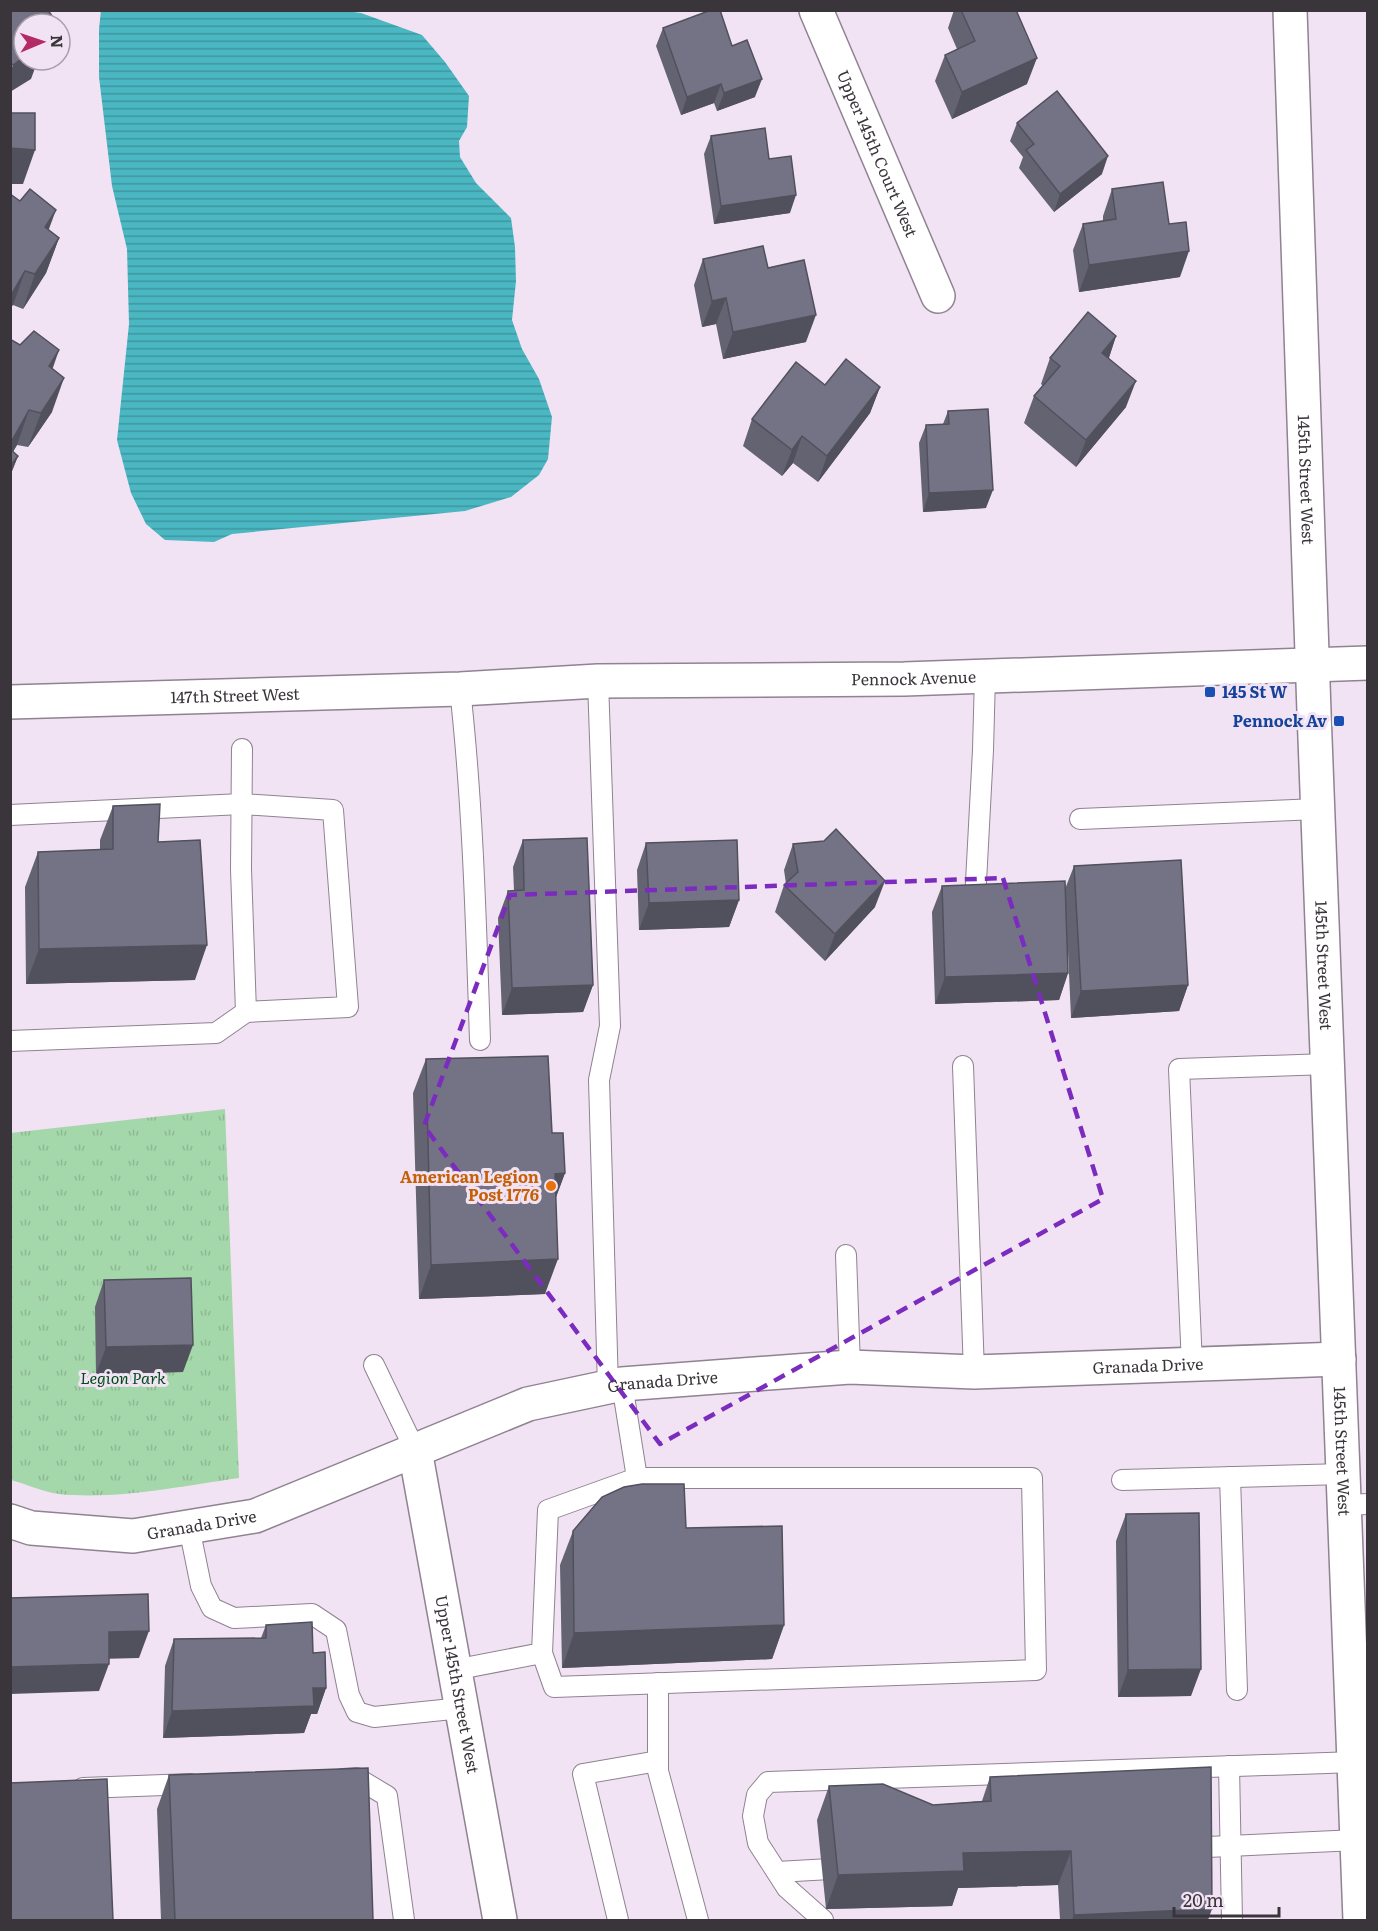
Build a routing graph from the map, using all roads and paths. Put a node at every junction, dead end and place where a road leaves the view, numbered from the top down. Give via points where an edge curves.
1 (816, 10) edge
2 (1290, 10) edge
3 (938, 296) dead end
4 (1368, 663) edge
5 (1313, 666) junction
6 (985, 676) junction
7 (598, 681) junction
8 (460, 689) junction
9 (10, 702) edge
10 (242, 749) dead end
11 (242, 804) junction
12 (1318, 809) junction
13 (10, 815) edge
14 (1080, 819) dead end
15 (975, 901) edge
16 (246, 1012) junction
17 (480, 1040) dead end
18 (10, 1041) edge
19 (1328, 1064) junction
20 (963, 1066) dead end
21 (846, 1255) dead end
22 (1340, 1359) junction
23 (374, 1365) dead end
24 (1192, 1365) junction
25 (850, 1367) junction
26 (974, 1372) junction
27 (615, 1385) junction
28 (415, 1450) junction
29 (1230, 1477) junction
30 (637, 1478) junction
31 (1122, 1480) dead end
32 (1352, 1494) edge
33 (10, 1521) edge
34 (189, 1527) junction
35 (542, 1653) junction
36 (454, 1670) junction
37 (658, 1683) junction
38 (1237, 1690) dead end
39 (462, 1708) junction
40 (658, 1761) junction
41 (1355, 1762) junction
42 (1229, 1766) junction
43 (321, 1779) edge
44 (214, 1784) edge
45 (70, 1789) edge
46 (1357, 1840) junction
47 (1232, 1845) junction
48 (1168, 1849) edge
49 (867, 1867) edge
50 (777, 1872) junction
51 (404, 1920) edge
52 (500, 1920) edge
53 (618, 1920) edge
54 (698, 1920) edge
55 (823, 1920) edge
56 (1233, 1920) edge
57 (1360, 1920) edge

1 - 3 street, Upper 145th Court West
2 - 5 street, 145th Street West
4 - 5 street, Pennock Avenue
5 - 6 street, Pennock Avenue
5 - 12 street, 145th Street West
6 - 7 street, Pennock Avenue
6 - 15 lane
7 - 8 street, Pennock Avenue
7 - 27 lane via 610,1026 599,1080
8 - 9 street, 147th Street West
8 - 17 lane via 476,894
10 - 11 lane
11 - 13 lane
11 - 16 lane
11 - 16 lane via 333,810 348,1007
12 - 14 lane
12 - 19 street, 145th Street West
16 - 18 lane via 216,1033
19 - 22 street, 145th Street West
19 - 24 lane via 1179,1069
20 - 26 lane
21 - 25 lane
22 - 24 street, Granada Drive
22 - 32 street, 145th Street West
23 - 28 lane
24 - 26 street, Granada Drive
25 - 26 street, Granada Drive
25 - 27 street, Granada Drive
27 - 28 street, Granada Drive via 528,1404
27 - 30 lane
28 - 34 street, Granada Drive via 255,1516
28 - 36 street, Upper 145th Street West
29 - 31 lane
29 - 32 lane
29 - 38 lane
30 - 35 lane via 548,1510
30 - 37 lane via 1032,1478 1036,1670
32 - 41 street, 145th Street West
33 - 34 street, Granada Drive via 31,1528 133,1536
34 - 39 lane via 201,1586 212,1608 234,1618 312,1614 336,1630 349,1695 357,1712 374,1717
35 - 36 lane
35 - 37 lane via 554,1687
36 - 39 street, Upper 145th Street West
37 - 40 lane
39 - 52 street, Upper 145th Street West
40 - 53 lane via 583,1774
40 - 54 lane
41 - 42 lane
41 - 46 street, 145th Street West
42 - 47 lane
42 - 50 lane via 768,1782 757,1795 753,1816 758,1843
43 - 51 lane via 357,1778 387,1796
44 - 45 lane
46 - 47 lane
46 - 57 street, 145th Street West
47 - 48 lane
47 - 56 lane
49 - 50 lane
50 - 55 lane via 787,1888

